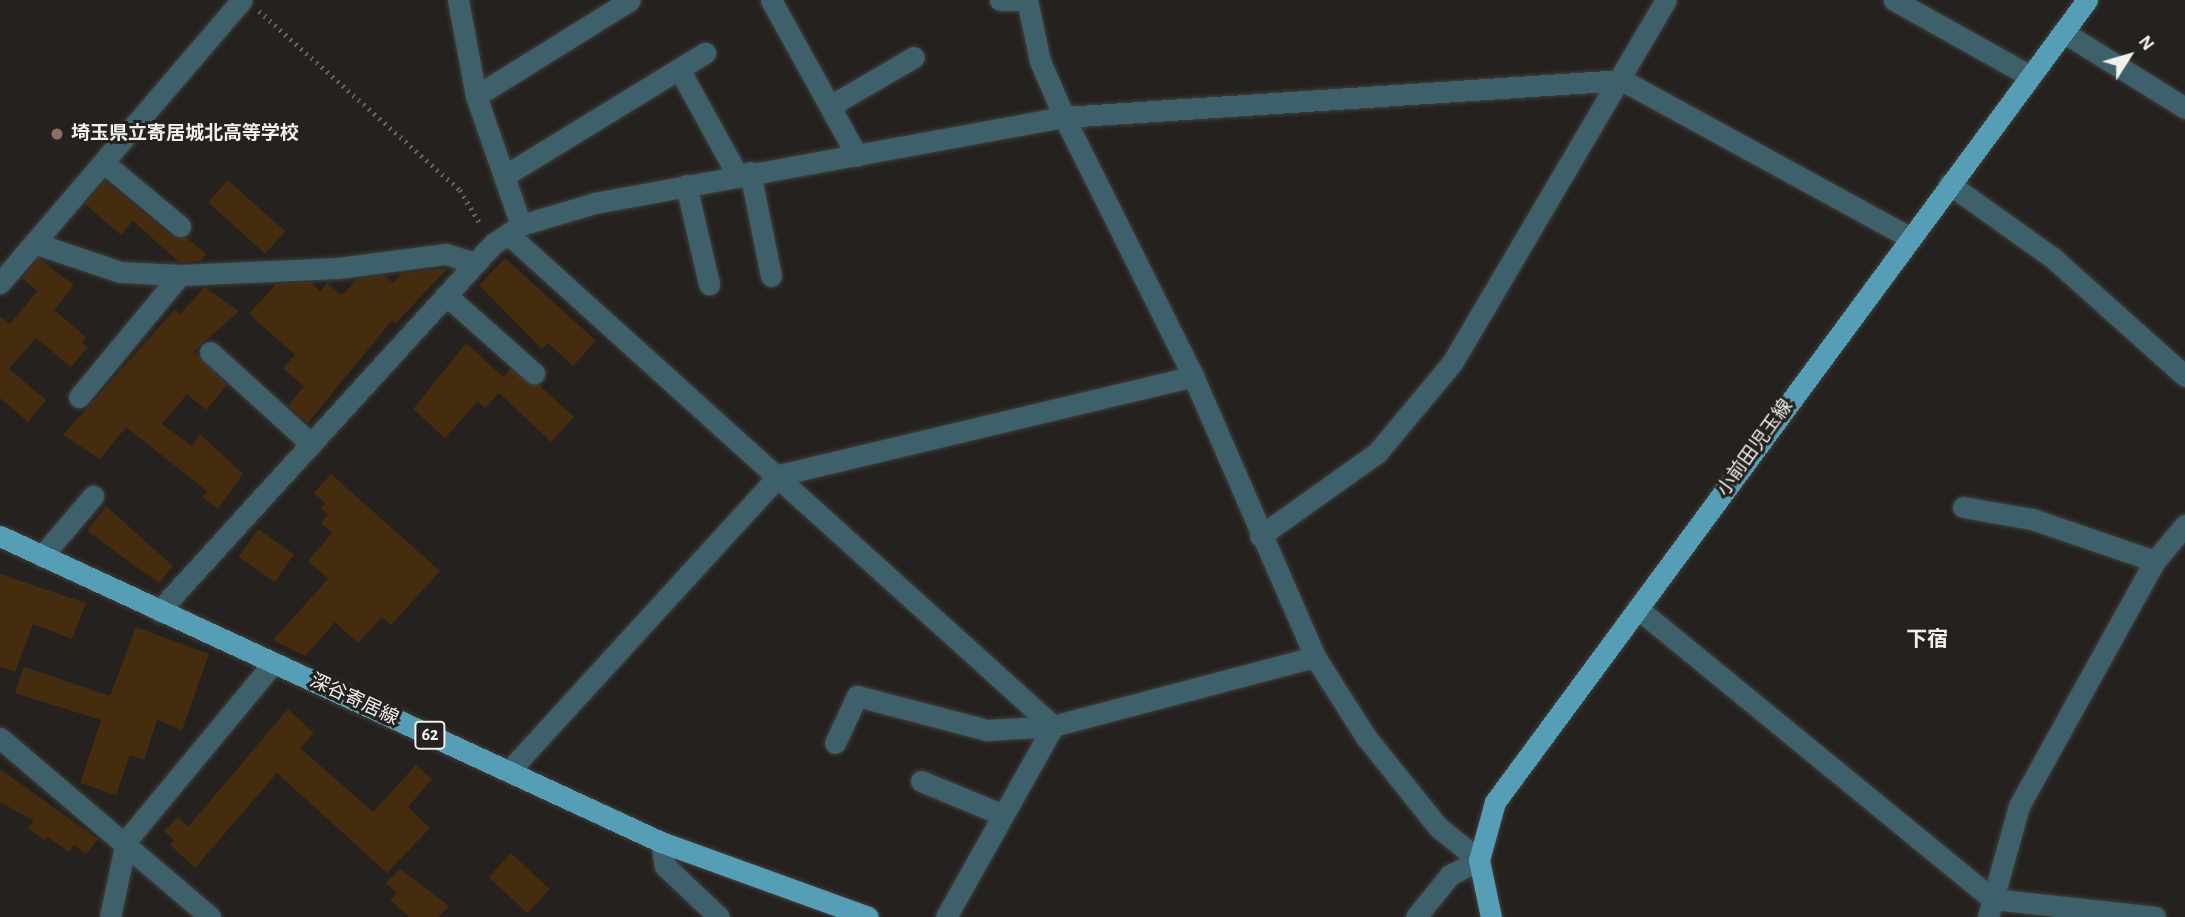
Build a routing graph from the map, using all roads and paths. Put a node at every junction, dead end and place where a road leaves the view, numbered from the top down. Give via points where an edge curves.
1 (244, 0) edge
2 (630, 0) edge
3 (771, 0) edge
4 (1000, 0) edge
5 (1018, 0) edge
6 (1027, 0) edge
7 (1666, 0) edge
8 (1894, 0) edge
9 (2087, 0) edge
10 (465, 3) edge
11 (2063, 32) junction
12 (705, 53) dead end
13 (914, 57) dead end
14 (679, 69) junction
15 (2029, 76) junction
16 (1622, 80) junction
17 (476, 96) junction
18 (830, 106) junction
19 (2185, 108) edge
20 (1064, 117) junction
21 (857, 156) junction
22 (104, 163) junction
23 (743, 173) junction
24 (504, 176) junction
25 (1949, 184) junction
26 (686, 185) junction
27 (180, 226) dead end
28 (507, 235) junction
29 (1909, 237) junction
30 (34, 243) junction
31 (475, 263) junction
32 (180, 275) junction
33 (771, 276) dead end
34 (0, 283) edge
35 (709, 284) dead end
36 (446, 295) junction
37 (210, 352) dead end
38 (534, 373) dead end
39 (1193, 376) junction
40 (2185, 376) edge
41 (79, 397) dead end
42 (311, 444) junction
43 (779, 475) junction
44 (93, 496) dead end
45 (1964, 507) dead end
46 (2185, 525) edge
47 (0, 536) edge
48 (1260, 536) junction
49 (42, 556) junction
50 (2155, 561) junction
51 (1637, 608) junction
52 (159, 611) junction
53 (1315, 657) junction
54 (272, 663) junction
55 (1053, 726) junction
56 (0, 738) edge
57 (835, 743) dead end
58 (509, 771) junction
59 (921, 781) dead end
60 (1003, 815) junction
61 (126, 841) junction
62 (661, 842) junction
63 (1479, 860) junction
64 (1991, 908) edge
65 (110, 917) edge
66 (210, 917) edge
67 (719, 917) edge
68 (868, 917) edge
69 (946, 917) edge
70 (1416, 917) edge
71 (1491, 917) edge
72 (2155, 917) edge

1 - 22 street
1 - 28 path
2 - 17 street
3 - 18 street
4 - 5 street
6 - 20 street via 1040,61
7 - 16 street
8 - 15 street
9 - 11 main road, 小前田児玉線
10 - 17 street
11 - 15 main road, 小前田児玉線
11 - 19 street
12 - 14 street
13 - 18 street
14 - 23 street
14 - 24 street
15 - 25 main road, 小前田児玉線
16 - 20 street
16 - 29 street
16 - 48 street via 1452,362 1377,453
17 - 24 street
18 - 21 street
20 - 21 street
20 - 39 street
21 - 23 street
22 - 27 street
22 - 30 street
23 - 26 street
23 - 33 street
24 - 28 street
25 - 29 main road, 小前田児玉線
25 - 40 street via 2053,258
26 - 28 street
26 - 35 street
28 - 31 street
28 - 43 street
29 - 51 main road, 小前田児玉線
30 - 32 street via 120,272
30 - 34 street
31 - 32 street via 446,254 338,268
31 - 36 street
32 - 41 street
36 - 38 street
36 - 42 street
37 - 42 street
39 - 43 street
39 - 48 street
42 - 52 street
43 - 55 street
43 - 58 street
44 - 49 street
45 - 50 street via 2032,519
46 - 50 street
47 - 49 main road, 深谷寄居線 / 62
48 - 53 street
49 - 52 main road, 深谷寄居線 / 62
50 - 64 street via 2019,806
51 - 63 main road, 小前田児玉線 via 1495,802
51 - 64 street
52 - 54 main road, 深谷寄居線 / 62
53 - 55 street
53 - 63 street via 1366,737 1438,827
54 - 58 main road, 深谷寄居線 / 62
54 - 61 street
55 - 57 street via 987,730 857,696
55 - 60 street
56 - 61 street
58 - 62 main road, 深谷寄居線 / 62
59 - 60 street
60 - 69 street
61 - 65 street
61 - 66 street
62 - 67 street via 665,866
62 - 68 main road, 深谷寄居線 / 62
63 - 70 street via 1450,875
63 - 71 main road, 小前田児玉線
64 - 72 street

